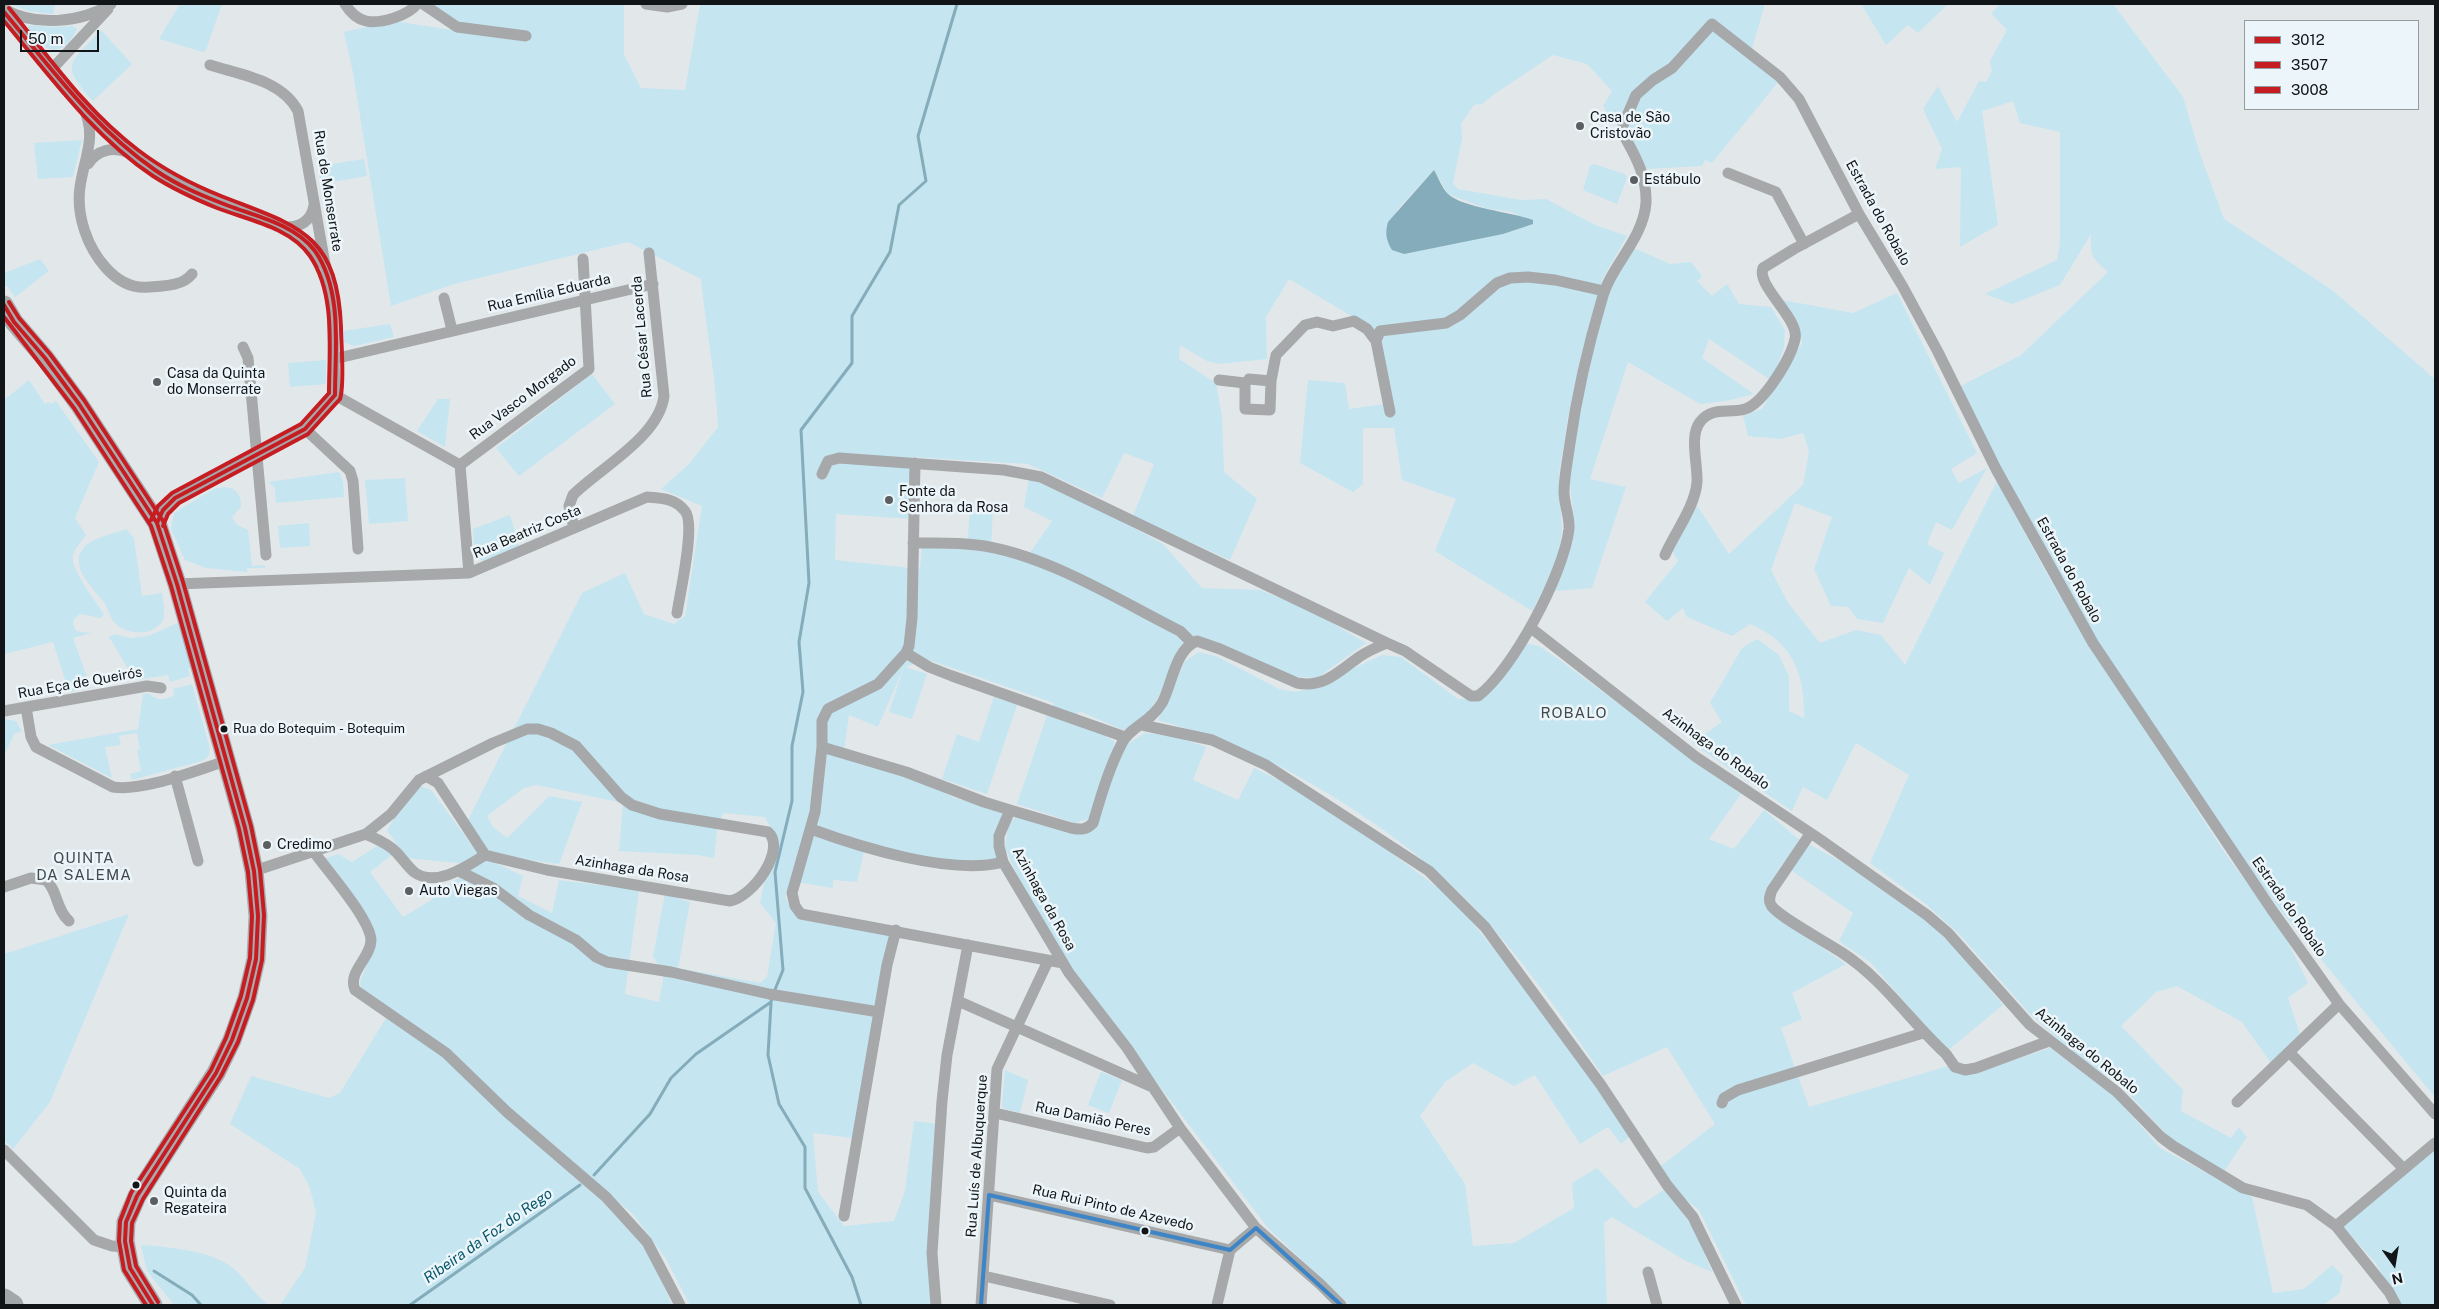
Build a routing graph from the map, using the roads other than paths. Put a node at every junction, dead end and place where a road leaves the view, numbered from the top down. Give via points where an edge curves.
1 (112, 4) edge
2 (345, 4) edge
3 (417, 4) edge
4 (423, 4) edge
5 (646, 4) edge
6 (682, 4) edge
7 (4, 11) edge
8 (526, 36) dead end
9 (210, 65) dead end
10 (52, 69) junction
11 (78, 100) junction
12 (136, 156) junction
13 (84, 170) junction
14 (1728, 173) dead end
15 (314, 201) junction
16 (1859, 214) junction
17 (283, 227) junction
18 (1804, 244) junction
19 (650, 252) dead end
20 (583, 259) dead end
21 (326, 270) junction
22 (192, 274) dead end
23 (653, 284) junction
24 (1604, 291) junction
25 (444, 298) dead end
26 (586, 300) junction
27 (4, 305) edge
28 (9, 327) edge
29 (452, 330) junction
30 (1376, 341) junction
31 (243, 347) dead end
32 (334, 359) junction
33 (1249, 379) dead end
34 (1219, 380) dead end
35 (1271, 381) junction
36 (335, 395) junction
37 (1390, 412) dead end
38 (305, 429) junction
39 (257, 455) junction
40 (915, 463) junction
41 (460, 465) junction
42 (822, 474) dead end
43 (158, 523) junction
44 (574, 528) junction
45 (913, 543) junction
46 (358, 550) dead end
47 (266, 555) dead end
48 (1664, 555) dead end
49 (469, 572) junction
50 (177, 584) junction
51 (677, 613) dead end
52 (1531, 628) junction
53 (1192, 643) junction
54 (1387, 643) junction
55 (906, 653) junction
56 (161, 688) dead end
57 (26, 708) junction
58 (4, 711) edge
59 (1142, 725) junction
60 (1125, 737) junction
61 (822, 747) junction
62 (226, 761) junction
63 (175, 776) junction
64 (426, 776) junction
65 (1010, 810) junction
66 (811, 829) junction
67 (366, 834) junction
68 (1810, 834) junction
69 (314, 852) junction
70 (485, 855) junction
71 (198, 862) dead end
72 (1003, 862) junction
73 (254, 871) junction
74 (459, 871) junction
75 (4, 887) edge
76 (69, 921) dead end
77 (896, 930) junction
78 (968, 945) junction
79 (1048, 961) junction
80 (1063, 963) junction
81 (958, 1001) junction
82 (2339, 1004) junction
83 (879, 1012) junction
84 (1017, 1028) junction
85 (1923, 1033) junction
86 (2049, 1041) junction
87 (2289, 1052) junction
88 (1150, 1086) junction
89 (2237, 1102) dead end
90 (1722, 1103) dead end
91 (995, 1113) junction
92 (2435, 1114) edge
93 (1180, 1128) junction
94 (2435, 1143) edge
95 (4, 1150) edge
96 (2404, 1169) junction
97 (989, 1195) junction
98 (844, 1216) dead end
99 (2336, 1226) junction
100 (1256, 1228) junction
101 (126, 1247) junction
102 (1230, 1250) junction
103 (1648, 1272) dead end
104 (984, 1276) junction
105 (4, 1299) edge
106 (13, 1305) edge
107 (153, 1305) edge
108 (680, 1305) edge
109 (936, 1305) edge
110 (981, 1305) edge
111 (1110, 1305) edge
112 (1217, 1305) edge
113 (1341, 1305) edge
114 (1657, 1305) edge
115 (1736, 1305) edge
116 (2396, 1305) edge

1 - 7 street via 90,14 56,20 22,17
1 - 10 street
2 - 3 street via 357,18 366,21 399,16
4 - 8 street via 457,27
5 - 6 street via 667,7
7 - 10 street
9 - 15 street, Rua de Monserrate via 274,86 292,101 302,122
10 - 11 street
11 - 12 street
11 - 13 street via 87,115 91,139
12 - 13 street via 118,150 104,151 93,157
12 - 17 street via 179,184
13 - 22 street via 80,185 80,213 94,253 110,273 126,284 145,288 177,284
14 - 18 street via 1776,192
15 - 17 street via 310,217 305,222
15 - 21 street, Rua de Monserrate
16 - 18 street
16 - 24 street, Estrada do Robalo via 1790,87 1712,24 1672,68 1636,95 1624,120 1621,130 1642,168 1646,205 1626,254 1608,279
16 - 82 street, Estrada do Robalo via 1903,287 1978,435 2093,643
17 - 21 street via 308,243
18 - 48 street via 1769,263 1762,272 1794,329 1795,341 1775,380 1755,404 1745,409 1712,412 1698,423 1695,441 1697,484 1693,500
19 - 23 street, Rua César Lacerda
20 - 26 street, Rua Vasco Morgado
21 - 32 street, Rua de Monserrate via 332,291
23 - 26 street, Rua Emília Eduarda
23 - 44 street, Rua César Lacerda via 663,404 656,419 629,450 573,495 569,506
24 - 30 street via 1555,280 1510,278 1497,283 1446,323 1387,329 1380,331
24 - 52 street via 1585,360 1573,424 1564,492 1569,528 1561,561
25 - 29 street
26 - 29 street, Rua Emília Eduarda
26 - 41 street, Rua Vasco Morgado via 589,369
27 - 28 main road
28 - 43 main road via 62,380
29 - 32 street, Rua Emília Eduarda
30 - 35 street via 1367,329 1354,321 1333,326 1317,322 1305,325 1276,355
30 - 37 street
31 - 39 street via 248,358
32 - 36 street, Rua de Monserrate
33 - 35 street
34 - 35 street via 1245,383 1245,409 1270,410
36 - 38 street
36 - 41 street
38 - 39 street
38 - 46 street via 350,471
39 - 43 street via 175,498 163,510
39 - 47 street
40 - 42 street via 838,458 828,461
40 - 45 street
40 - 54 street via 1004,470 1041,478
41 - 49 street
43 - 50 main road
44 - 49 street, Rua Beatriz Costa
44 - 51 street, Rua Beatriz Costa via 647,497 671,499 686,511 690,528
45 - 53 street via 977,545 1040,563 1083,581 1180,631
45 - 55 street via 912,618
49 - 50 street, Rua Beatriz Costa
50 - 62 main road
52 - 54 street via 1492,683 1478,696 1466,693 1405,651
52 - 68 street, Azinhaga do Robalo via 1696,757
53 - 54 street via 1208,644 1283,677 1307,684 1333,677 1370,650
53 - 59 street via 1182,655 1153,717
55 - 60 street via 952,676
55 - 61 street via 878,684 828,709 822,721
56 - 57 street, Rua Eça de Queirós via 147,686
57 - 58 street, Rua Eça de Queirós
57 - 63 street via 36,747 106,784 122,789
59 - 60 street
59 - 115 street via 1212,740 1266,765 1429,871 1485,927 1601,1084 1666,1185 1692,1217
60 - 65 street via 1093,823 1088,828 1071,828
61 - 65 street via 906,772
61 - 66 street via 820,786
62 - 63 street
62 - 73 main road
63 - 71 street
64 - 67 street, Azinhaga da Rosa via 379,826
64 - 70 street via 438,782
64 - 70 street, Azinhaga da Rosa via 513,733 538,729 576,746 632,805 660,814 768,832 773,846 767,868 754,888 730,901 548,870
65 - 72 street, Azinhaga da Rosa via 999,836
66 - 72 street via 852,844 919,859 972,866
66 - 77 street, Azinhaga da Rosa via 792,893 797,910 806,915
67 - 69 street, Azinhaga da Rosa
67 - 74 street via 394,850 422,877
68 - 85 street via 1772,890 1769,899 1772,906 1845,954
68 - 86 street, Azinhaga do Robalo via 1948,933 2030,1025
69 - 73 street, Azinhaga da Rosa
69 - 108 street via 363,918 369,931 371,941 353,980 355,990 446,1053 507,1112 606,1197 647,1242
70 - 74 street
72 - 80 street, Azinhaga da Rosa
73 - 101 main road via 258,940 247,998 216,1073 131,1206 126,1222
74 - 83 street via 493,888 529,915 576,940 607,962
75 - 76 street via 31,878 46,880 54,889 62,915
77 - 78 street, Azinhaga da Rosa
77 - 83 street
78 - 79 street, Azinhaga da Rosa
78 - 81 street
79 - 80 street, Azinhaga da Rosa
79 - 84 street, Rua Luís de Albuquerque
80 - 88 street, Azinhaga da Rosa via 1127,1048
81 - 84 street
81 - 109 street via 947,1056 940,1121 932,1253
82 - 87 street
82 - 92 street, Estrada do Robalo
83 - 98 street
84 - 88 street
84 - 91 street, Rua Luís de Albuquerque via 998,1069
85 - 86 street via 1959,1070 1976,1068
85 - 90 street via 1745,1088 1730,1094
86 - 99 street, Azinhaga do Robalo via 2117,1092 2173,1146 2243,1188 2307,1205
87 - 89 street
87 - 96 street
88 - 93 street, Azinhaga da Rosa
91 - 93 street, Rua Damião Peres via 1147,1148 1154,1147
91 - 97 street, Rua Luís de Albuquerque
93 - 100 street, Azinhaga da Rosa
94 - 96 street
95 - 101 street via 88,1234 104,1244
96 - 99 street
97 - 102 street, Rua Rui Pinto de Azevedo
97 - 104 street, Rua Luís de Albuquerque
99 - 116 street, Azinhaga do Robalo
100 - 102 street
100 - 113 street, Azinhaga da Rosa
101 - 107 main road via 134,1276
102 - 112 street
103 - 114 street
104 - 110 street, Rua Luís de Albuquerque
104 - 111 street
105 - 106 highway

